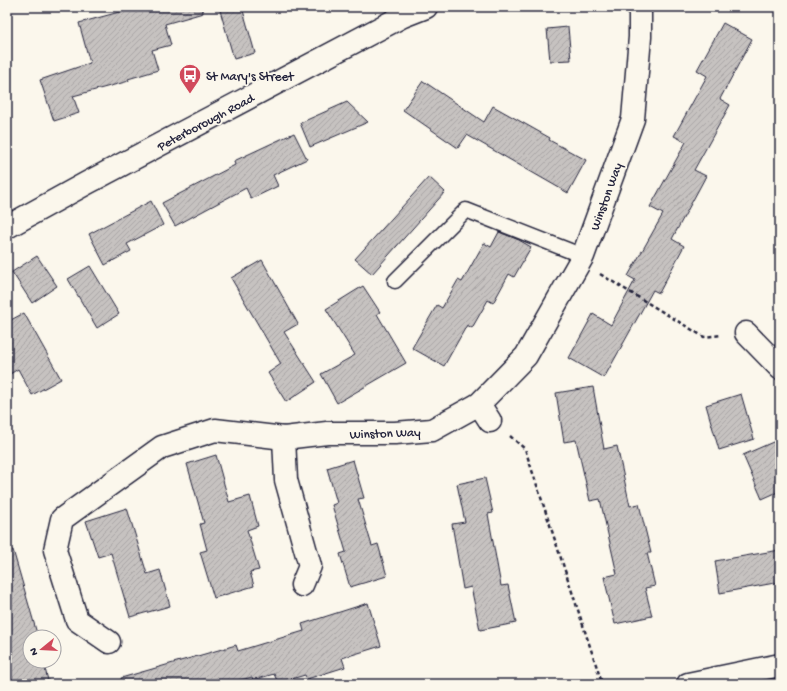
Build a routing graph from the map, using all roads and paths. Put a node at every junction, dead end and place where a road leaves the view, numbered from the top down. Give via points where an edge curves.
1 (426, 7) edge
2 (640, 7) edge
3 (7, 227) edge
4 (582, 259) junction
5 (395, 281) dead end
6 (746, 333) joint
7 (780, 368) edge
8 (485, 413) junction
9 (284, 438) junction
10 (302, 586) dead end
11 (110, 642) dead end
12 (780, 665) edge
13 (643, 684) edge
14 (688, 684) edge

1 - 3 street, Peterborough Road via 403,16
2 - 4 street, Winston Way via 633,119
4 - 5 lane via 466,210
4 - 6 path via 704,337
4 - 8 street, Winston Way via 526,356
6 - 7 street
8 - 9 street, Winston Way via 432,430 327,433
8 - 13 path via 525,449 602,683
9 - 10 street via 286,480 310,566
9 - 11 street, Winston Way via 215,430 162,447 62,519 55,550 76,620
12 - 14 street

